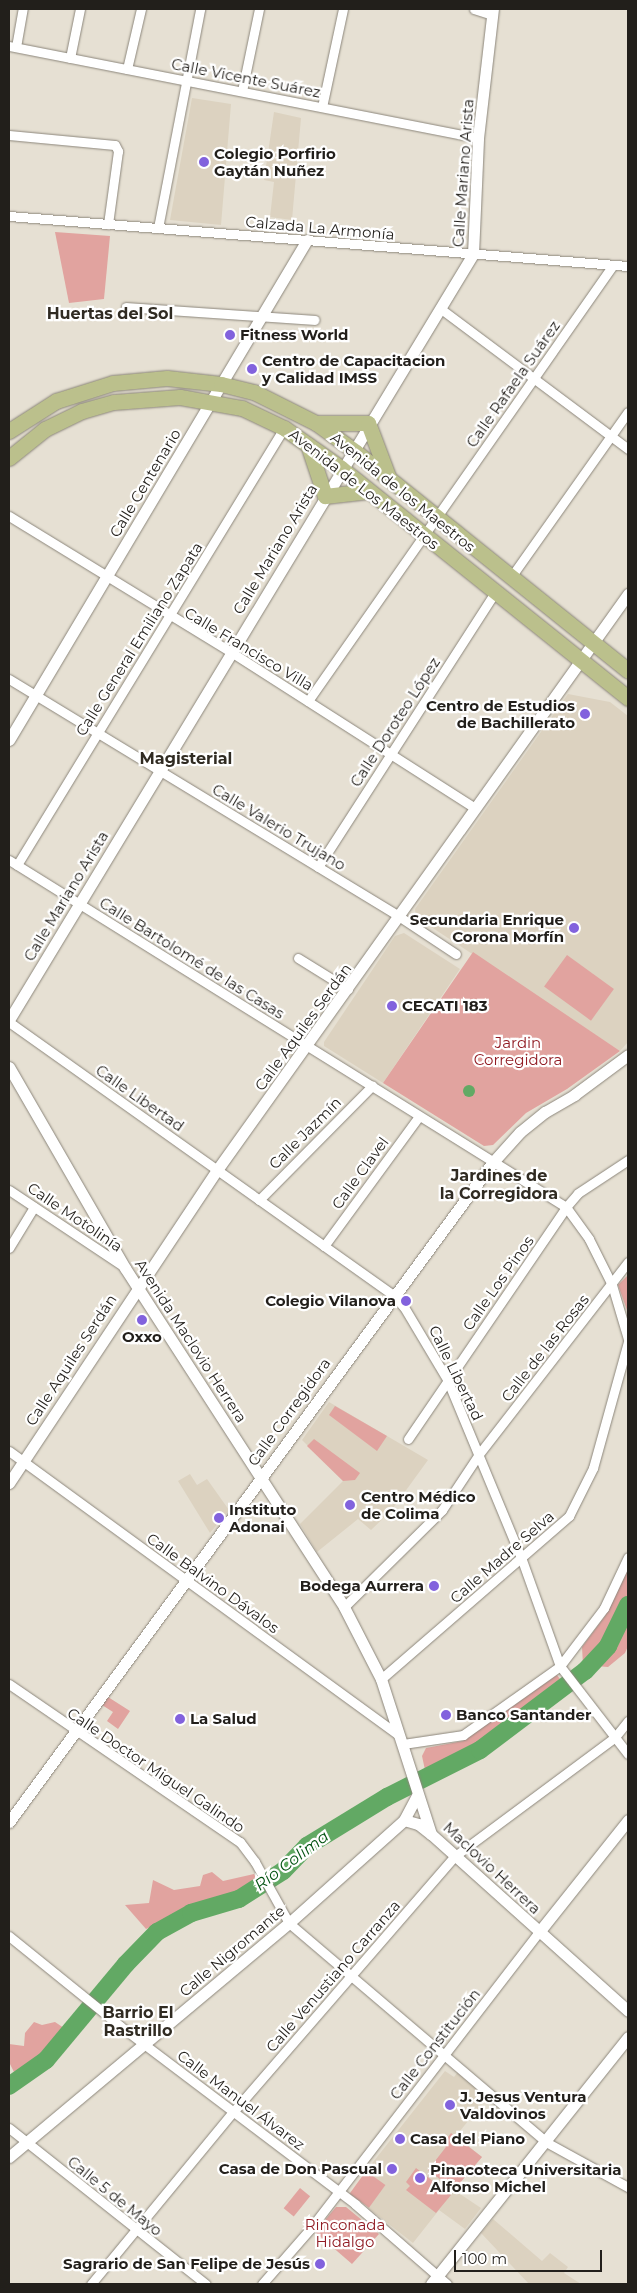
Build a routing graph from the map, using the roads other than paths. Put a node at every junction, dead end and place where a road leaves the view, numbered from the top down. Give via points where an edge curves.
1 (23, 9) edge
2 (80, 9) edge
3 (141, 9) edge
4 (200, 9) edge
5 (259, 9) edge
6 (344, 9) edge
7 (474, 9) edge
8 (493, 12) edge
9 (12, 46) edge
10 (70, 58) junction
11 (127, 69) junction
12 (186, 81) junction
13 (242, 91) junction
14 (322, 107) junction
15 (9, 135) edge
16 (478, 138) junction
17 (9, 216) edge
18 (108, 224) junction
19 (158, 228) junction
20 (307, 240) junction
21 (474, 254) junction
22 (613, 265) junction
23 (628, 266) edge
24 (126, 307) dead end
25 (441, 309) junction
26 (261, 317) junction
27 (315, 320) dead end
28 (534, 378) junction
29 (222, 384) junction
30 (211, 401) junction
31 (628, 412) edge
32 (316, 423) junction
33 (368, 423) junction
34 (284, 428) junction
35 (9, 430) edge
36 (611, 436) junction
37 (308, 445) junction
38 (628, 449) edge
39 (352, 450) junction
40 (9, 458) edge
41 (341, 468) junction
42 (388, 476) junction
43 (369, 491) junction
44 (325, 496) junction
45 (9, 516) edge
46 (436, 519) junction
47 (424, 535) junction
48 (107, 576) junction
49 (511, 577) junction
50 (495, 592) junction
51 (628, 594) edge
52 (171, 618) junction
53 (594, 644) junction
54 (231, 652) junction
55 (582, 661) junction
56 (628, 671) edge
57 (9, 679) edge
58 (36, 695) junction
59 (628, 698) edge
60 (308, 701) junction
61 (97, 733) junction
62 (9, 740) edge
63 (390, 755) junction
64 (159, 770) junction
65 (473, 807) junction
66 (13, 862) edge
67 (318, 867) junction
68 (79, 904) junction
69 (400, 917) junction
70 (456, 954) dead end
71 (298, 958) dead end
72 (348, 989) junction
73 (9, 1021) edge
74 (308, 1046) junction
75 (628, 1054) edge
76 (9, 1066) edge
77 (372, 1086) junction
78 (419, 1116) junction
79 (628, 1160) edge
80 (493, 1162) junction
81 (217, 1170) junction
82 (9, 1190) edge
83 (259, 1200) junction
84 (34, 1207) junction
85 (566, 1207) junction
86 (324, 1246) junction
87 (9, 1248) edge
88 (628, 1262) edge
89 (125, 1268) junction
90 (612, 1285) junction
91 (138, 1286) junction
92 (394, 1296) junction
93 (628, 1341) edge
94 (447, 1379) junction
95 (408, 1439) dead end
96 (9, 1451) edge
97 (479, 1454) junction
98 (22, 1461) junction
99 (260, 1477) junction
100 (9, 1483) edge
101 (628, 1557) edge
102 (522, 1560) junction
103 (184, 1579) junction
104 (344, 1607) junction
105 (560, 1666) junction
106 (380, 1679) junction
107 (9, 1684) edge
108 (628, 1721) edge
109 (76, 1732) junction
110 (615, 1738) junction
111 (403, 1745) junction
112 (628, 1754) edge
113 (417, 1796) junction
114 (404, 1820) junction
115 (628, 1820) edge
116 (9, 1822) edge
117 (431, 1834) junction
118 (455, 1856) junction
119 (289, 1923) junction
120 (539, 1932) junction
121 (9, 1936) edge
122 (351, 1975) junction
123 (628, 2011) edge
124 (628, 2037) edge
125 (144, 2044) junction
126 (445, 2056) junction
127 (233, 2112) junction
128 (9, 2128) edge
129 (26, 2142) junction
130 (546, 2142) junction
131 (9, 2157) edge
132 (628, 2187) edge
133 (339, 2192) junction
134 (137, 2232) junction
135 (434, 2280) edge
136 (91, 2284) edge
137 (206, 2284) edge
138 (262, 2284) edge
139 (447, 2284) edge

1 - 9 street
2 - 10 street
3 - 11 street
4 - 12 street
5 - 13 street
6 - 14 street
7 - 8 street
8 - 16 street, Calle Mariano Arista
9 - 10 street, Calle Vicente Suárez
10 - 11 street, Calle Vicente Suárez
11 - 12 street, Calle Vicente Suárez
12 - 13 street, Calle Vicente Suárez
12 - 19 street
13 - 14 street, Calle Vicente Suárez
14 - 16 street, Calle Vicente Suárez
15 - 18 street via 115,146 118,150
16 - 21 street, Calle Mariano Arista
17 - 18 street, Calzada La Armonía
18 - 19 street, Calzada La Armonía
19 - 20 street, Calzada La Armonía
20 - 21 street, Calzada La Armonía
20 - 26 street, Calle Centenario
21 - 22 street, Calzada La Armonía
21 - 25 street, Calle Mariano Arista
22 - 23 street, Calzada La Armonía
22 - 28 street, Calle Rafaela Suárez
24 - 26 street
25 - 28 street
25 - 33 street, Calle Mariano Arista
26 - 27 street
26 - 29 street, Calle Centenario
28 - 36 street
28 - 46 street, Calle Rafaela Suárez
29 - 30 street, Calle Centenario
29 - 32 main road, Avenida de los Maestros via 261,395
29 - 35 main road, Avenida de los Maestros via 167,378 113,383 56,401
30 - 34 main road, Avenida de Los Maestros via 242,408
30 - 40 main road, Avenida de Los Maestros via 180,397 114,402 82,411 44,429
30 - 48 street, Calle Centenario
31 - 36 street
32 - 33 main road
32 - 39 main road, Avenida de los Maestros
33 - 39 street, Calle Mariano Arista
33 - 42 main road
34 - 37 main road, Avenida de Los Maestros
34 - 52 street, Calle General Emiliano Zapata
36 - 38 street
36 - 49 street
37 - 41 main road, Avenida de Los Maestros
37 - 44 main road
39 - 41 street, Calle Mariano Arista
39 - 42 main road, Avenida de los Maestros
41 - 43 main road, Avenida de Los Maestros
41 - 44 street, Calle Mariano Arista
42 - 46 main road, Avenida de los Maestros
43 - 44 main road
43 - 47 main road, Avenida de Los Maestros
44 - 54 street, Calle Mariano Arista
45 - 48 street, Calle Francisco Villa
46 - 47 street, Calle Rafaela Suárez
46 - 49 main road, Avenida de los Maestros
47 - 50 main road, Avenida de Los Maestros
47 - 60 street
48 - 52 street, Calle Francisco Villa
48 - 58 street, Calle Centenario
49 - 53 main road, Avenida de los Maestros
50 - 55 main road, Avenida de Los Maestros
50 - 63 street, Calle Doroteo López
51 - 53 street, Calle Aquiles Serdán
52 - 54 street, Calle Francisco Villa
52 - 61 street, Calle General Emiliano Zapata
53 - 55 street, Calle Aquiles Serdán
53 - 56 main road, Avenida de los Maestros
54 - 60 street, Calle Francisco Villa
54 - 64 street, Calle Mariano Arista
55 - 59 main road, Avenida de Los Maestros
55 - 65 street, Calle Aquiles Serdán
57 - 58 street, Calle Valerio Trujano
58 - 61 street, Calle Valerio Trujano
58 - 62 street, Calle Centenario
60 - 63 street, Calle Francisco Villa
61 - 64 street, Calle Valerio Trujano
61 - 66 street, Calle General Emiliano Zapata
63 - 65 street, Calle Francisco Villa
63 - 67 street, Calle Doroteo López
64 - 67 street, Calle Valerio Trujano
64 - 68 street, Calle Mariano Arista
65 - 69 street, Calle Aquiles Serdán
66 - 68 street, Calle Bartolomé de las Casas
67 - 69 street, Calle Valerio Trujano
68 - 73 street, Calle Mariano Arista
68 - 74 street, Calle Bartolomé de las Casas
69 - 70 street, Calle Valerio Trujano
69 - 72 street, Calle Aquiles Serdán
71 - 72 street
72 - 74 street, Calle Aquiles Serdán
73 - 81 street, Calle Libertad
74 - 77 street, Calle Bartolomé de las Casas
74 - 81 street, Calle Aquiles Serdán
75 - 80 street, Calle Corregidora via 539,1117
76 - 89 street, Avenida Maclovio Herrera
77 - 78 street, Calle Bartolomé de las Casas
77 - 83 street, Calle Jazmín
78 - 80 street, Calle Bartolomé de las Casas
78 - 86 street, Calle Clavel
79 - 85 street, Calle Los Pinos via 578,1193
80 - 85 street, Calle Bartolomé de las Casas
80 - 92 street, Calle Corregidora
81 - 83 street, Calle Libertad
81 - 91 street, Calle Aquiles Serdán
82 - 84 street, Calle Motolinía
83 - 86 street, Calle Libertad
84 - 87 street
84 - 89 street, Calle Motolinía
85 - 90 street, Calle Bartolomé de las Casas via 589,1239
85 - 94 street, Calle Los Pinos
86 - 92 street, Calle Libertad
88 - 90 street, Calle de las Rosas
89 - 91 street, Avenida Maclovio Herrera
90 - 93 street, Calle Bartolomé de las Casas
90 - 97 street, Calle de las Rosas
91 - 98 street, Calle Aquiles Serdán
91 - 99 street, Avenida Maclovio Herrera
92 - 94 street, Calle Libertad via 428,1342
92 - 99 street, Calle Corregidora
93 - 102 street, Calle Madre Selva via 589,1476 569,1516
94 - 95 street, Calle Los Pinos
94 - 97 street, Calle Libertad
96 - 98 street, Calle Balvino Dávalos
97 - 102 street, Calle Libertad
97 - 104 street, Calle de las Rosas via 442,1510
98 - 100 street, Calle Aquiles Serdán
98 - 103 street, Calle Balvino Dávalos
99 - 103 street, Calle Corregidora
99 - 104 street, Avenida Maclovio Herrera
101 - 105 street via 604,1608
102 - 105 street, Calle Libertad
102 - 106 street, Calle Madre Selva
103 - 109 street, Calle Corregidora
103 - 111 street, Calle Balvino Dávalos
104 - 106 street, Avenida Maclovio Herrera
105 - 110 street, Calle Libertad
105 - 111 street via 463,1735
106 - 111 street, Avenida Maclovio Herrera
107 - 109 street, Calle Doctor Miguel Galindo
108 - 110 street, Calle Venustiano Carranza
109 - 116 street, Calle Corregidora
109 - 119 street, Calle Doctor Miguel Galindo via 240,1842
110 - 112 street, Calle Libertad
110 - 118 street, Calle Venustiano Carranza
111 - 113 street, Avenida Maclovio Herrera
113 - 114 street, Calle Nigromante
113 - 117 street, Maclovio Herrera
114 - 117 street via 418,1824
114 - 119 street, Calle Nigromante
115 - 120 street, Calle Constitución
117 - 118 street, Maclovio Herrera
118 - 120 street, Maclovio Herrera
118 - 122 street, Calle Venustiano Carranza
119 - 122 street, Calle Doctor Miguel Galindo
119 - 125 street, Calle Nigromante
120 - 123 street, Maclovio Herrera
120 - 126 street, Calle Constitución
121 - 125 street, Calle Manuel Álvarez
122 - 126 street, Calle Doctor Miguel Galindo
122 - 127 street, Calle Venustiano Carranza
124 - 130 street
125 - 127 street, Calle Manuel Álvarez
125 - 129 street, Calle Nigromante
126 - 130 street, Calle Doctor Miguel Galindo
126 - 133 street, Calle Constitución
127 - 133 street, Calle Manuel Álvarez
127 - 134 street, Calle Venustiano Carranza
128 - 129 street, Calle 5 de Mayo
129 - 131 street, Calle Nigromante
129 - 134 street, Calle 5 de Mayo
130 - 132 street, Calle Doctor Miguel Galindo
130 - 135 street
133 - 135 street, Calle Manuel Álvarez via 396,2237
133 - 138 street, Calle Constitución
134 - 136 street, Calle Venustiano Carranza
134 - 137 street, Calle 5 de Mayo
135 - 139 street, Calle Manuel Álvarez

